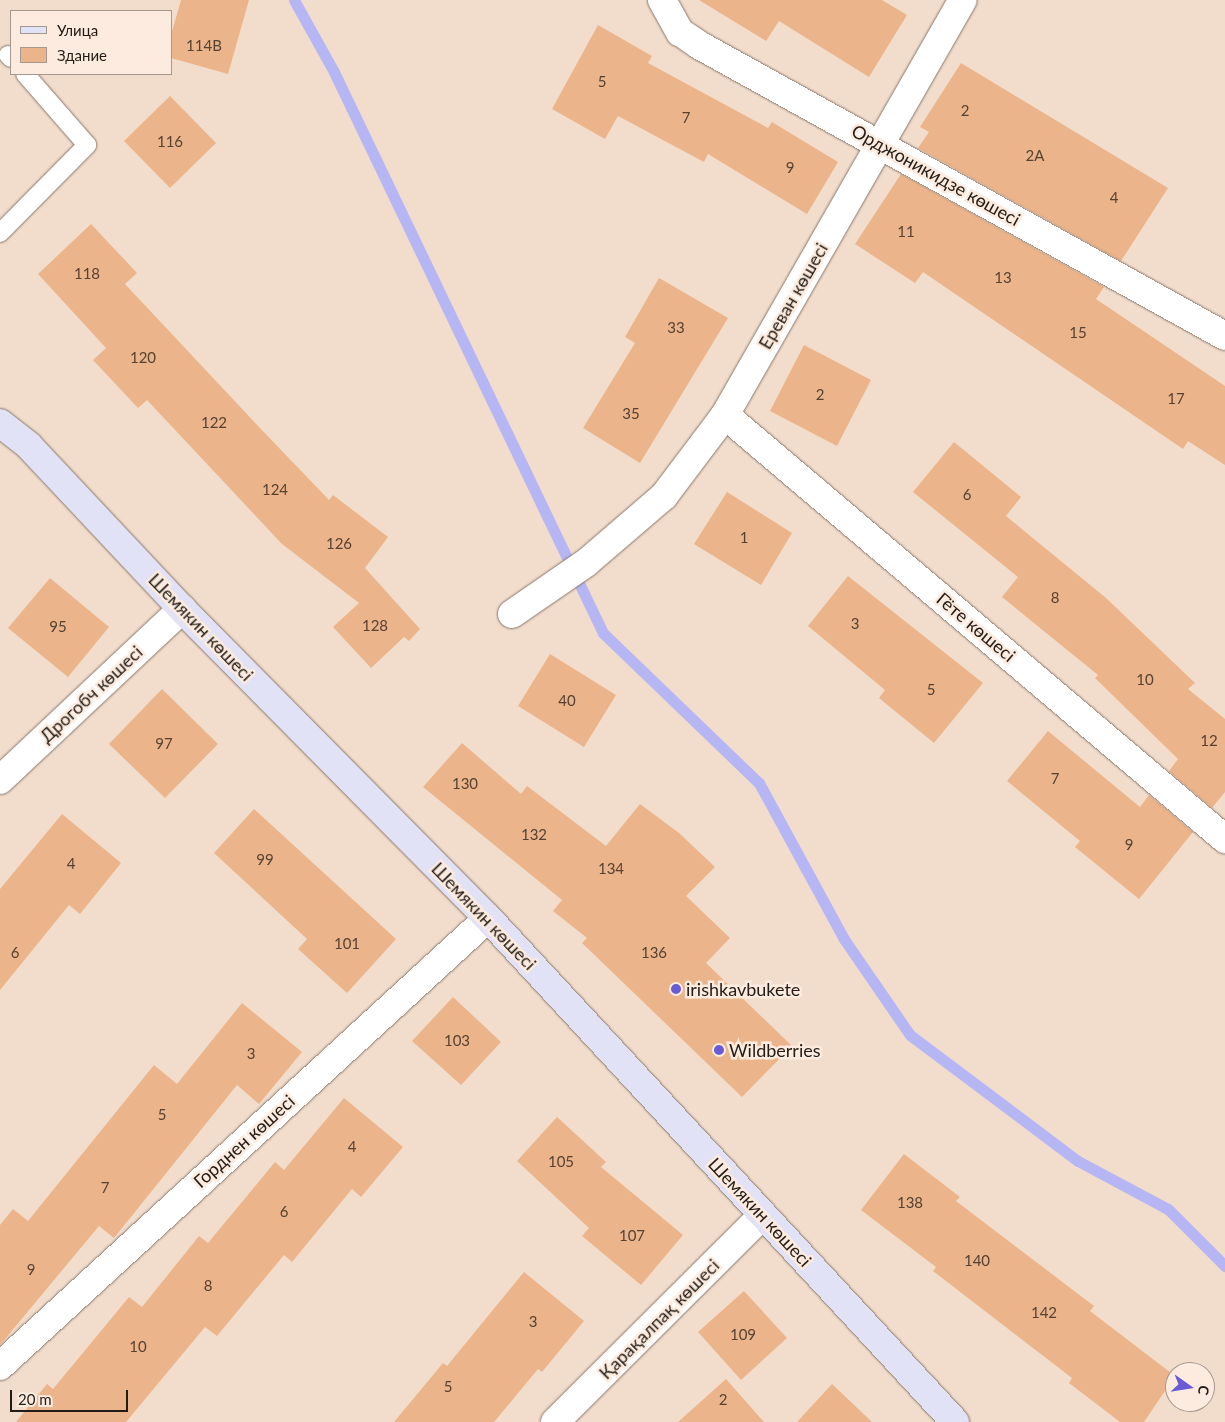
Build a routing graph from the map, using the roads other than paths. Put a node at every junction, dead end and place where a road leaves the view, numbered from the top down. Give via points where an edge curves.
1 (662, 0) edge
2 (962, 0) edge
3 (26, 75) edge
4 (882, 144) junction
5 (0, 233) edge
6 (1225, 336) edge
7 (725, 415) junction
8 (0, 423) edge
9 (182, 609) junction
10 (512, 614) dead end
11 (0, 780) edge
12 (1225, 840) edge
13 (488, 918) junction
14 (763, 1216) junction
15 (0, 1366) edge
16 (555, 1422) edge
17 (955, 1422) edge

1 - 4 street, Орджоникидзе көшесі via 680,32 699,45
2 - 4 street, Ереван көшесі
3 - 5 lane via 87,144
4 - 6 street, Орджоникидзе көшесі
4 - 7 street, Ереван көшесі
7 - 10 street, Ереван көшесі via 664,496 586,562
7 - 12 street, Гёте көшесі
8 - 9 main road, Шемякин көшесі via 29,446
9 - 11 street, Дрогобч көшесі
9 - 13 main road, Шемякин көшесі
13 - 14 main road, Шемякин көшесі
13 - 15 street, Горднен көшесі
14 - 16 street, Қарақалпақ көшесі
14 - 17 main road, Шемякин көшесі

